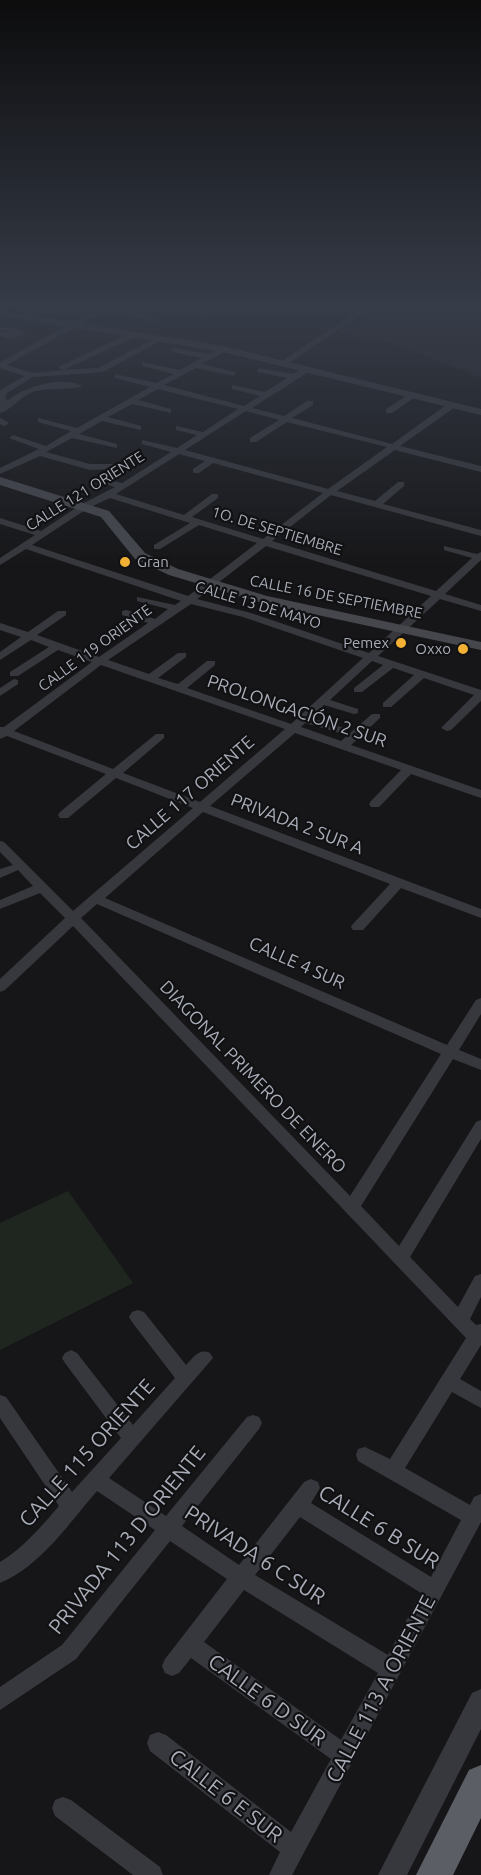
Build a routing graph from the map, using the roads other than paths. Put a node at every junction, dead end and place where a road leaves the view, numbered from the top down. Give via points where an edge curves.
1 (4, 392) edge
2 (27, 392) edge
3 (149, 392) edge
4 (175, 392) edge
5 (253, 392) edge
6 (273, 392) edge
7 (400, 392) edge
8 (267, 395) junction
9 (414, 395) junction
10 (131, 401) junction
11 (310, 403) dead end
12 (452, 405) junction
13 (243, 409) junction
14 (3, 410) edge
15 (168, 411) dead end
16 (389, 411) dead end
17 (481, 412) edge
18 (101, 418) junction
19 (284, 419) junction
20 (41, 420) dead end
21 (138, 428) dead end
22 (179, 428) dead end
23 (75, 433) junction
24 (205, 435) junction
25 (14, 438) dead end
26 (253, 440) dead end
27 (145, 442) dead end
28 (114, 446) dead end
29 (392, 446) junction
30 (43, 451) junction
31 (178, 451) junction
32 (212, 460) junction
33 (0, 464) edge
34 (90, 467) dead end
35 (481, 469) edge
36 (3, 471) edge
37 (196, 471) dead end
38 (102, 480) dead end
39 (0, 481) edge
40 (401, 484) dead end
41 (122, 486) junction
42 (330, 492) junction
43 (109, 495) junction
44 (215, 496) dead end
45 (90, 504) junction
46 (377, 504) junction
47 (185, 518) junction
48 (0, 521) edge
49 (198, 522) junction
50 (481, 533) edge
51 (42, 534) junction
52 (266, 543) junction
53 (25, 546) junction
54 (157, 547) dead end
55 (447, 548) dead end
56 (480, 556) edge
57 (2, 558) edge
58 (212, 582) junction
59 (437, 595) junction
60 (141, 599) dead end
61 (189, 600) junction
62 (175, 608) junction
63 (481, 608) edge
64 (62, 613) dead end
65 (126, 613) dead end
66 (155, 622) junction
67 (408, 623) junction
68 (2, 628) edge
69 (30, 636) junction
70 (481, 638) edge
71 (57, 646) junction
72 (481, 646) edge
73 (182, 655) dead end
74 (371, 656) junction
75 (0, 657) edge
76 (101, 660) junction
77 (211, 663) dead end
78 (391, 664) junction
79 (421, 675) junction
80 (149, 678) junction
81 (179, 689) junction
82 (358, 690) dead end
83 (0, 693) edge
84 (481, 694) edge
85 (322, 701) junction
86 (387, 705) dead end
87 (354, 711) dead end
88 (376, 716) dead end
89 (303, 718) junction
90 (447, 728) dead end
91 (292, 729) junction
92 (340, 730) dead end
93 (2, 733) edge
94 (159, 736) dead end
95 (343, 746) junction
96 (409, 769) junction
97 (115, 773) junction
98 (480, 792) edge
99 (375, 804) dead end
100 (202, 806) junction
101 (64, 815) dead end
102 (0, 845) edge
103 (398, 883) junction
104 (42, 887) junction
105 (96, 899) junction
106 (0, 905) edge
107 (481, 914) edge
108 (74, 918) junction
109 (358, 927) dead end
110 (0, 987) edge
111 (481, 1003) edge
112 (451, 1052) junction
113 (481, 1065) edge
114 (481, 1126) edge
115 (351, 1208) junction
116 (400, 1259) junction
117 (481, 1281) edge
118 (138, 1317) dead end
119 (460, 1321) junction
120 (479, 1333) edge
121 (71, 1358) dead end
122 (204, 1358) dead end
123 (186, 1378) junction
124 (448, 1381) junction
125 (481, 1400) edge
126 (0, 1403) edge
127 (253, 1423) dead end
128 (132, 1438) junction
129 (365, 1455) dead end
130 (393, 1471) junction
131 (95, 1479) junction
132 (311, 1488) dead end
133 (298, 1505) junction
134 (70, 1506) junction
135 (477, 1510) edge
136 (169, 1528) junction
137 (0, 1573) edge
138 (242, 1578) junction
139 (434, 1590) junction
140 (190, 1644) junction
141 (172, 1666) dead end
142 (392, 1669) junction
143 (0, 1699) edge
144 (481, 1702) edge
145 (158, 1743) dead end
146 (345, 1756) junction
147 (481, 1782) edge
148 (63, 1808) dead end
149 (294, 1849) junction
150 (152, 1875) edge
151 (280, 1875) edge
152 (392, 1875) edge
153 (434, 1875) edge

1 - 14 street
2 - 14 street
3 - 10 street
4 - 13 street
5 - 8 street
6 - 8 street, CALLE 121 ORIENTE
7 - 9 street
8 - 13 street, CALLE 121 ORIENTE
9 - 12 street
9 - 16 street
10 - 15 street
10 - 18 street
11 - 19 street
12 - 17 street
12 - 29 street, CALLE 119 ORIENTE
13 - 19 street
13 - 24 street, CALLE 121 ORIENTE
18 - 21 street
18 - 23 street
19 - 26 street
19 - 29 street
20 - 23 street
22 - 24 street
23 - 28 street
23 - 30 street
24 - 31 street, CALLE 121 ORIENTE
25 - 30 street
27 - 31 street
29 - 35 street
29 - 42 street, CALLE 119 ORIENTE
30 - 34 street
30 - 36 street
31 - 32 street
31 - 41 street, CALLE 121 ORIENTE
32 - 37 street
32 - 42 street
33 - 36 street
36 - 45 main road, CALLE 16 DE SEPTIEMBRE
38 - 41 street
39 - 45 main road, CALLE 16 DE SEPTIEMBRE
40 - 46 street
41 - 43 street, CALLE 121 ORIENTE
42 - 46 street
42 - 52 street, CALLE 119 ORIENTE
43 - 45 street, CALLE 121 ORIENTE
43 - 47 street, 1O. DE SEPTIEMBRE
44 - 47 street
45 - 51 street, CALLE 121 ORIENTE
45 - 58 main road, CALLE 16 DE SEPTIEMBRE via 114,523 139,556 153,565
46 - 50 street
47 - 49 street, 1O. DE SEPTIEMBRE
48 - 51 street
49 - 52 street, 1O. DE SEPTIEMBRE
49 - 54 street
51 - 53 street, CALLE 121 ORIENTE
52 - 58 street, CALLE 119 ORIENTE
52 - 59 street, 1O. DE SEPTIEMBRE
53 - 57 street, CALLE 121 ORIENTE
53 - 61 street, CALLE 13 DE MAYO
55 - 56 street
56 - 59 street, CALLE 117 ORIENTE
58 - 61 street, CALLE 119 ORIENTE
58 - 67 main road, CALLE 16 DE SEPTIEMBRE
59 - 63 street, 1O. DE SEPTIEMBRE
59 - 67 street, CALLE 117 ORIENTE
60 - 62 street
61 - 62 street, CALLE 119 ORIENTE
61 - 74 street, CALLE 13 DE MAYO
62 - 66 street, CALLE 119 ORIENTE
64 - 69 street
65 - 66 street
66 - 76 street, CALLE 119 ORIENTE
67 - 70 main road, CALLE 16 DE SEPTIEMBRE
67 - 72 main road, CALLE 16 DE SEPTIEMBRE
67 - 74 street, CALLE 117 ORIENTE
68 - 69 street, PROLONGACIÓN 2 SUR
69 - 71 street, PROLONGACIÓN 2 SUR
69 - 75 street
71 - 76 street, PROLONGACIÓN 2 SUR
71 - 83 street
73 - 80 street
74 - 78 street, CALLE 13 DE MAYO
74 - 85 street, CALLE 117 ORIENTE
76 - 80 street, PROLONGACIÓN 2 SUR
76 - 93 street, CALLE 119 ORIENTE
77 - 81 street
78 - 79 street, CALLE 13 DE MAYO
78 - 82 street
79 - 84 street, CALLE 13 DE MAYO
79 - 86 street
80 - 81 street, PROLONGACIÓN 2 SUR
81 - 91 street, PROLONGACIÓN 2 SUR
84 - 90 street
85 - 87 street
85 - 89 street, CALLE 117 ORIENTE
88 - 95 street
89 - 91 street, CALLE 117 ORIENTE
89 - 92 street
91 - 95 street, PROLONGACIÓN 2 SUR
91 - 100 street, CALLE 117 ORIENTE
93 - 97 street, PRIVADA 2 SUR A
94 - 97 street
95 - 96 street, PROLONGACIÓN 2 SUR
96 - 98 street, PROLONGACIÓN 2 SUR
96 - 99 street
97 - 100 street, PRIVADA 2 SUR A
97 - 101 street
100 - 103 street, PRIVADA 2 SUR A
100 - 105 street, CALLE 117 ORIENTE
102 - 104 street, DIAGONAL PRIMERO DE ENERO
103 - 107 street, PRIVADA 2 SUR A
103 - 109 street
104 - 106 street
104 - 108 street, DIAGONAL PRIMERO DE ENERO
105 - 108 street, CALLE 117 ORIENTE
105 - 112 street, CALLE 4 SUR
108 - 110 street, CALLE 117 ORIENTE
108 - 115 street, DIAGONAL PRIMERO DE ENERO
111 - 112 street
112 - 113 street, CALLE 4 SUR
112 - 115 street
114 - 116 street
115 - 116 street, DIAGONAL PRIMERO DE ENERO
116 - 119 street, DIAGONAL PRIMERO DE ENERO
117 - 119 street
118 - 123 street
119 - 120 street, DIAGONAL PRIMERO DE ENERO
120 - 124 street
121 - 128 street
122 - 123 street, CALLE 115 ORIENTE
123 - 128 street, CALLE 115 ORIENTE
124 - 125 street
124 - 130 street
126 - 134 street
127 - 136 street, PRIVADA 113 D ORIENTE
128 - 131 street, CALLE 115 ORIENTE
129 - 130 street
130 - 135 street
131 - 134 street, CALLE 115 ORIENTE
131 - 136 street, PRIVADA 6 C SUR
132 - 133 street
133 - 138 street
133 - 139 street, CALLE 6 B SUR
134 - 137 street, CALLE 115 ORIENTE via 21,1560
135 - 139 street, CALLE 113 A ORIENTE
136 - 138 street, PRIVADA 6 C SUR
136 - 143 street, PRIVADA 113 D ORIENTE via 69,1652
138 - 140 street
138 - 142 street, PRIVADA 6 C SUR
139 - 142 street, CALLE 113 A ORIENTE
140 - 141 street
140 - 146 street, CALLE 6 D SUR
142 - 146 street, CALLE 113 A ORIENTE
144 - 152 street
145 - 149 street, CALLE 6 E SUR
146 - 149 street, CALLE 113 A ORIENTE
147 - 153 highway
148 - 150 street
149 - 151 street, CALLE 113 A ORIENTE

